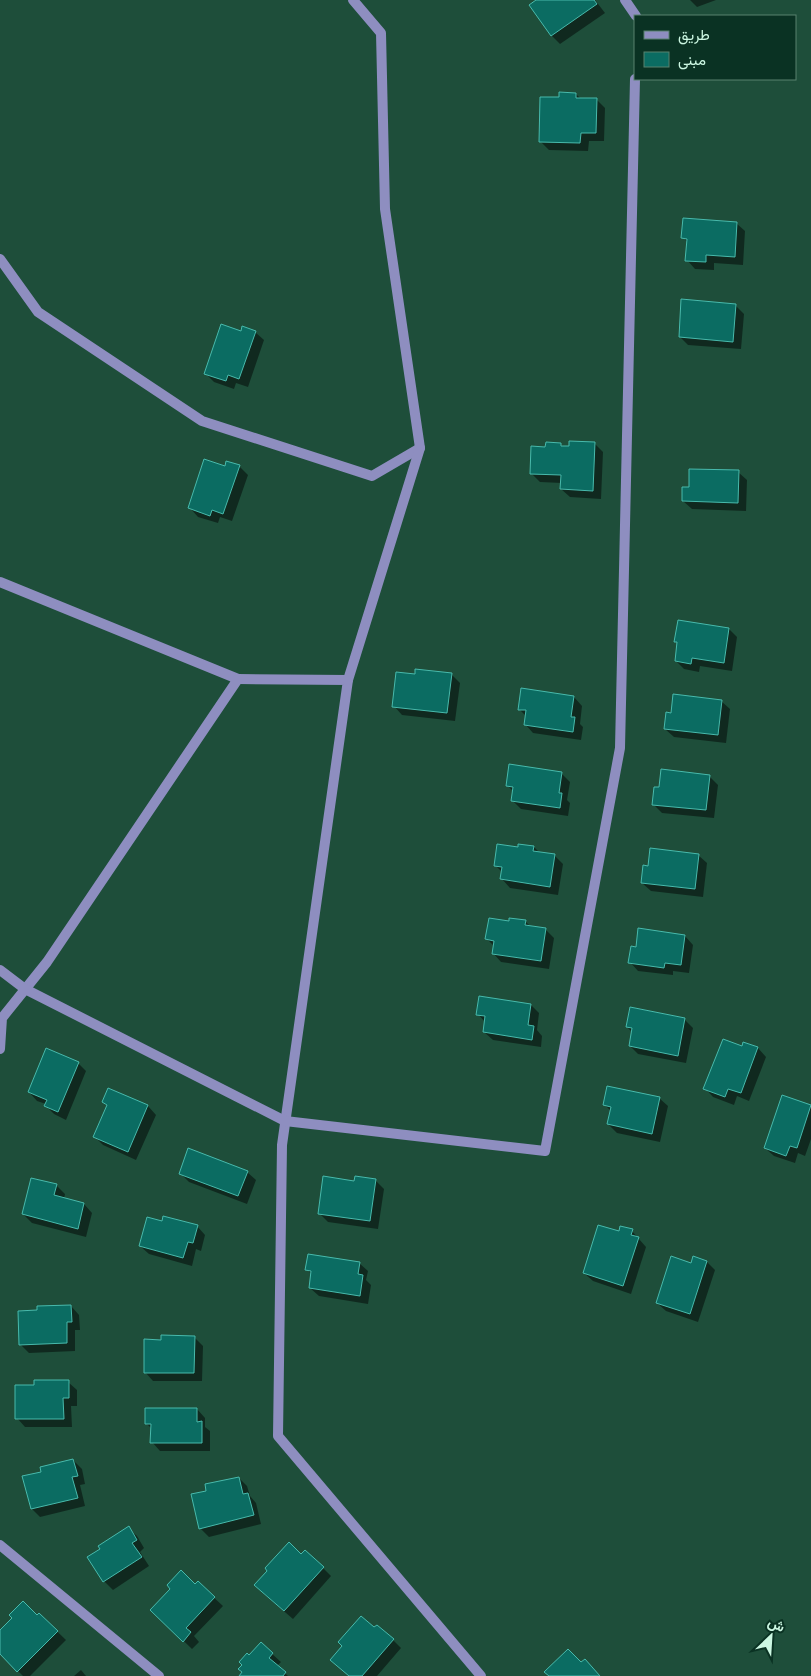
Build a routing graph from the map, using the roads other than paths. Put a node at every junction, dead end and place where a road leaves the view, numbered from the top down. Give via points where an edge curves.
1 (353, 0) edge
2 (625, 0) edge
3 (635, 15) edge
4 (636, 80) edge
5 (0, 259) edge
6 (420, 448) junction
7 (0, 582) edge
8 (238, 679) junction
9 (348, 680) junction
10 (0, 970) edge
11 (25, 989) junction
12 (0, 1049) edge
13 (285, 1121) junction
14 (0, 1545) edge
15 (159, 1676) edge
16 (481, 1676) edge

1 - 6 street via 381,33 385,209
2 - 3 street
4 - 13 street via 620,748 545,1151
5 - 6 street via 38,312 202,420 372,476
6 - 9 street
7 - 8 street
8 - 9 street
8 - 11 street via 47,962
9 - 13 street
10 - 11 street
11 - 12 street via 2,1018
11 - 13 street
13 - 16 street via 278,1436
14 - 15 street

